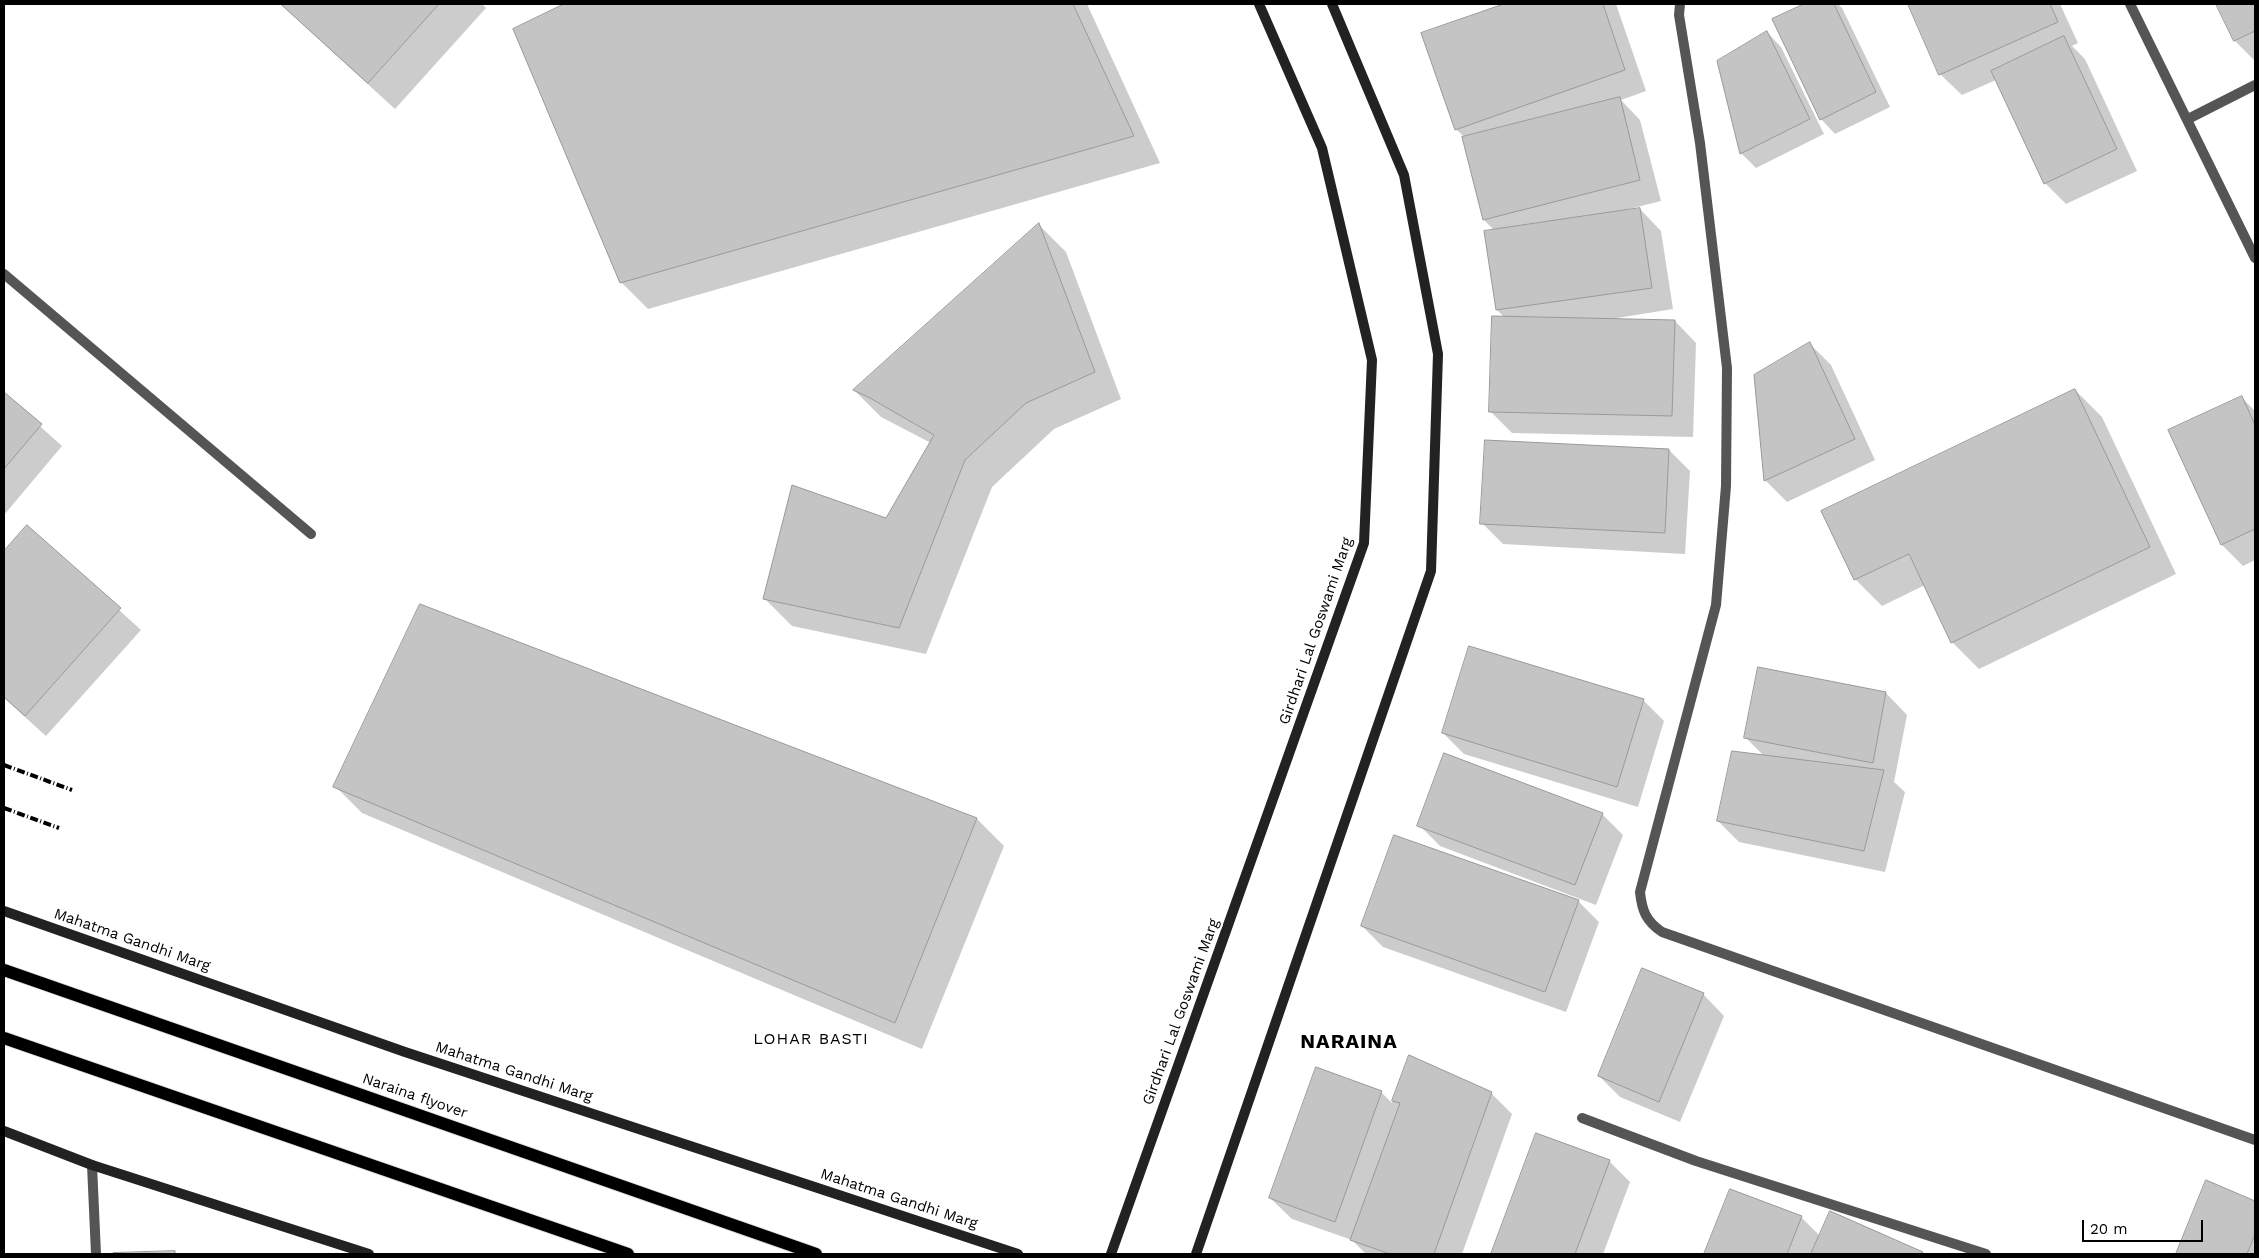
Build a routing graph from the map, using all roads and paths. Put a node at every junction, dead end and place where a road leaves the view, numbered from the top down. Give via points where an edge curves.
1 (1259, 4) edge
2 (1332, 4) edge
3 (1680, 4) edge
4 (2130, 4) edge
5 (2255, 85) edge
6 (2188, 119) junction
7 (2255, 258) edge
8 (4, 274) edge
9 (311, 534) dead end
10 (4, 911) edge
11 (4, 970) edge
12 (4, 1038) edge
13 (1582, 1118) dead end
14 (4, 1131) edge
15 (2255, 1140) edge
16 (92, 1165) junction
17 (96, 1254) edge
18 (369, 1254) edge
19 (628, 1254) edge
20 (816, 1254) edge
21 (1018, 1254) edge
22 (1111, 1254) edge
23 (1196, 1254) edge
24 (1986, 1254) edge

1 - 22 main road, Girdhari Lal Goswami Marg via 1322,148 1372,360 1364,543
2 - 23 main road via 1404,175 1438,354 1431,571
3 - 15 street via 1728,368 1726,486 1716,605 1640,892 1642,909 1650,923 1662,932
4 - 6 street
5 - 6 street
6 - 7 street
8 - 9 street
10 - 21 main road, Mahatma Gandhi Marg via 405,1052
11 - 20 main road, Naraina flyover
12 - 19 main road
13 - 24 street via 1696,1161
14 - 16 main road
16 - 17 street
16 - 18 main road

